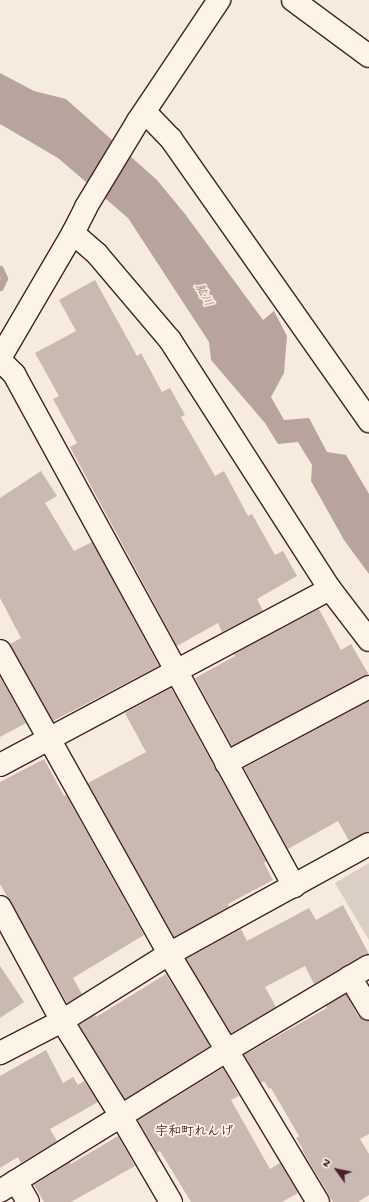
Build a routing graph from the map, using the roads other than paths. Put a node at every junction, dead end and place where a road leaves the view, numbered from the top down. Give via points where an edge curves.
1 (220, 0) edge
2 (293, 0) edge
3 (369, 56) edge
4 (142, 117) junction
5 (73, 233) junction
6 (0, 359) edge
7 (369, 421) edge
8 (330, 589) junction
9 (369, 640) edge
10 (0, 651) edge
11 (176, 671) junction
12 (369, 688) edge
13 (49, 738) junction
14 (226, 763) junction
15 (0, 765) edge
16 (369, 844) edge
17 (294, 886) junction
18 (0, 907) edge
19 (169, 954) junction
20 (369, 966) edge
21 (350, 977) junction
22 (369, 1009) edge
23 (62, 1021) junction
24 (226, 1051) junction
25 (0, 1053) edge
26 (121, 1116) junction
27 (8, 1186) edge
28 (28, 1202) edge
29 (171, 1202) edge
30 (318, 1202) edge

1 - 4 street
2 - 3 street
4 - 5 street via 86,207
4 - 7 street via 171,139
5 - 6 street
5 - 8 street via 98,254 170,340
6 - 11 street via 14,374
8 - 9 street
8 - 11 street
10 - 13 street
11 - 13 street
11 - 14 street
12 - 14 street
13 - 15 street
13 - 19 street
14 - 17 street
16 - 17 street
17 - 19 street
18 - 23 street
19 - 23 street
19 - 24 street
20 - 21 street
21 - 22 street
21 - 24 street
23 - 25 street
23 - 26 street
24 - 26 street
24 - 30 street
26 - 27 street
26 - 29 street
27 - 28 street

